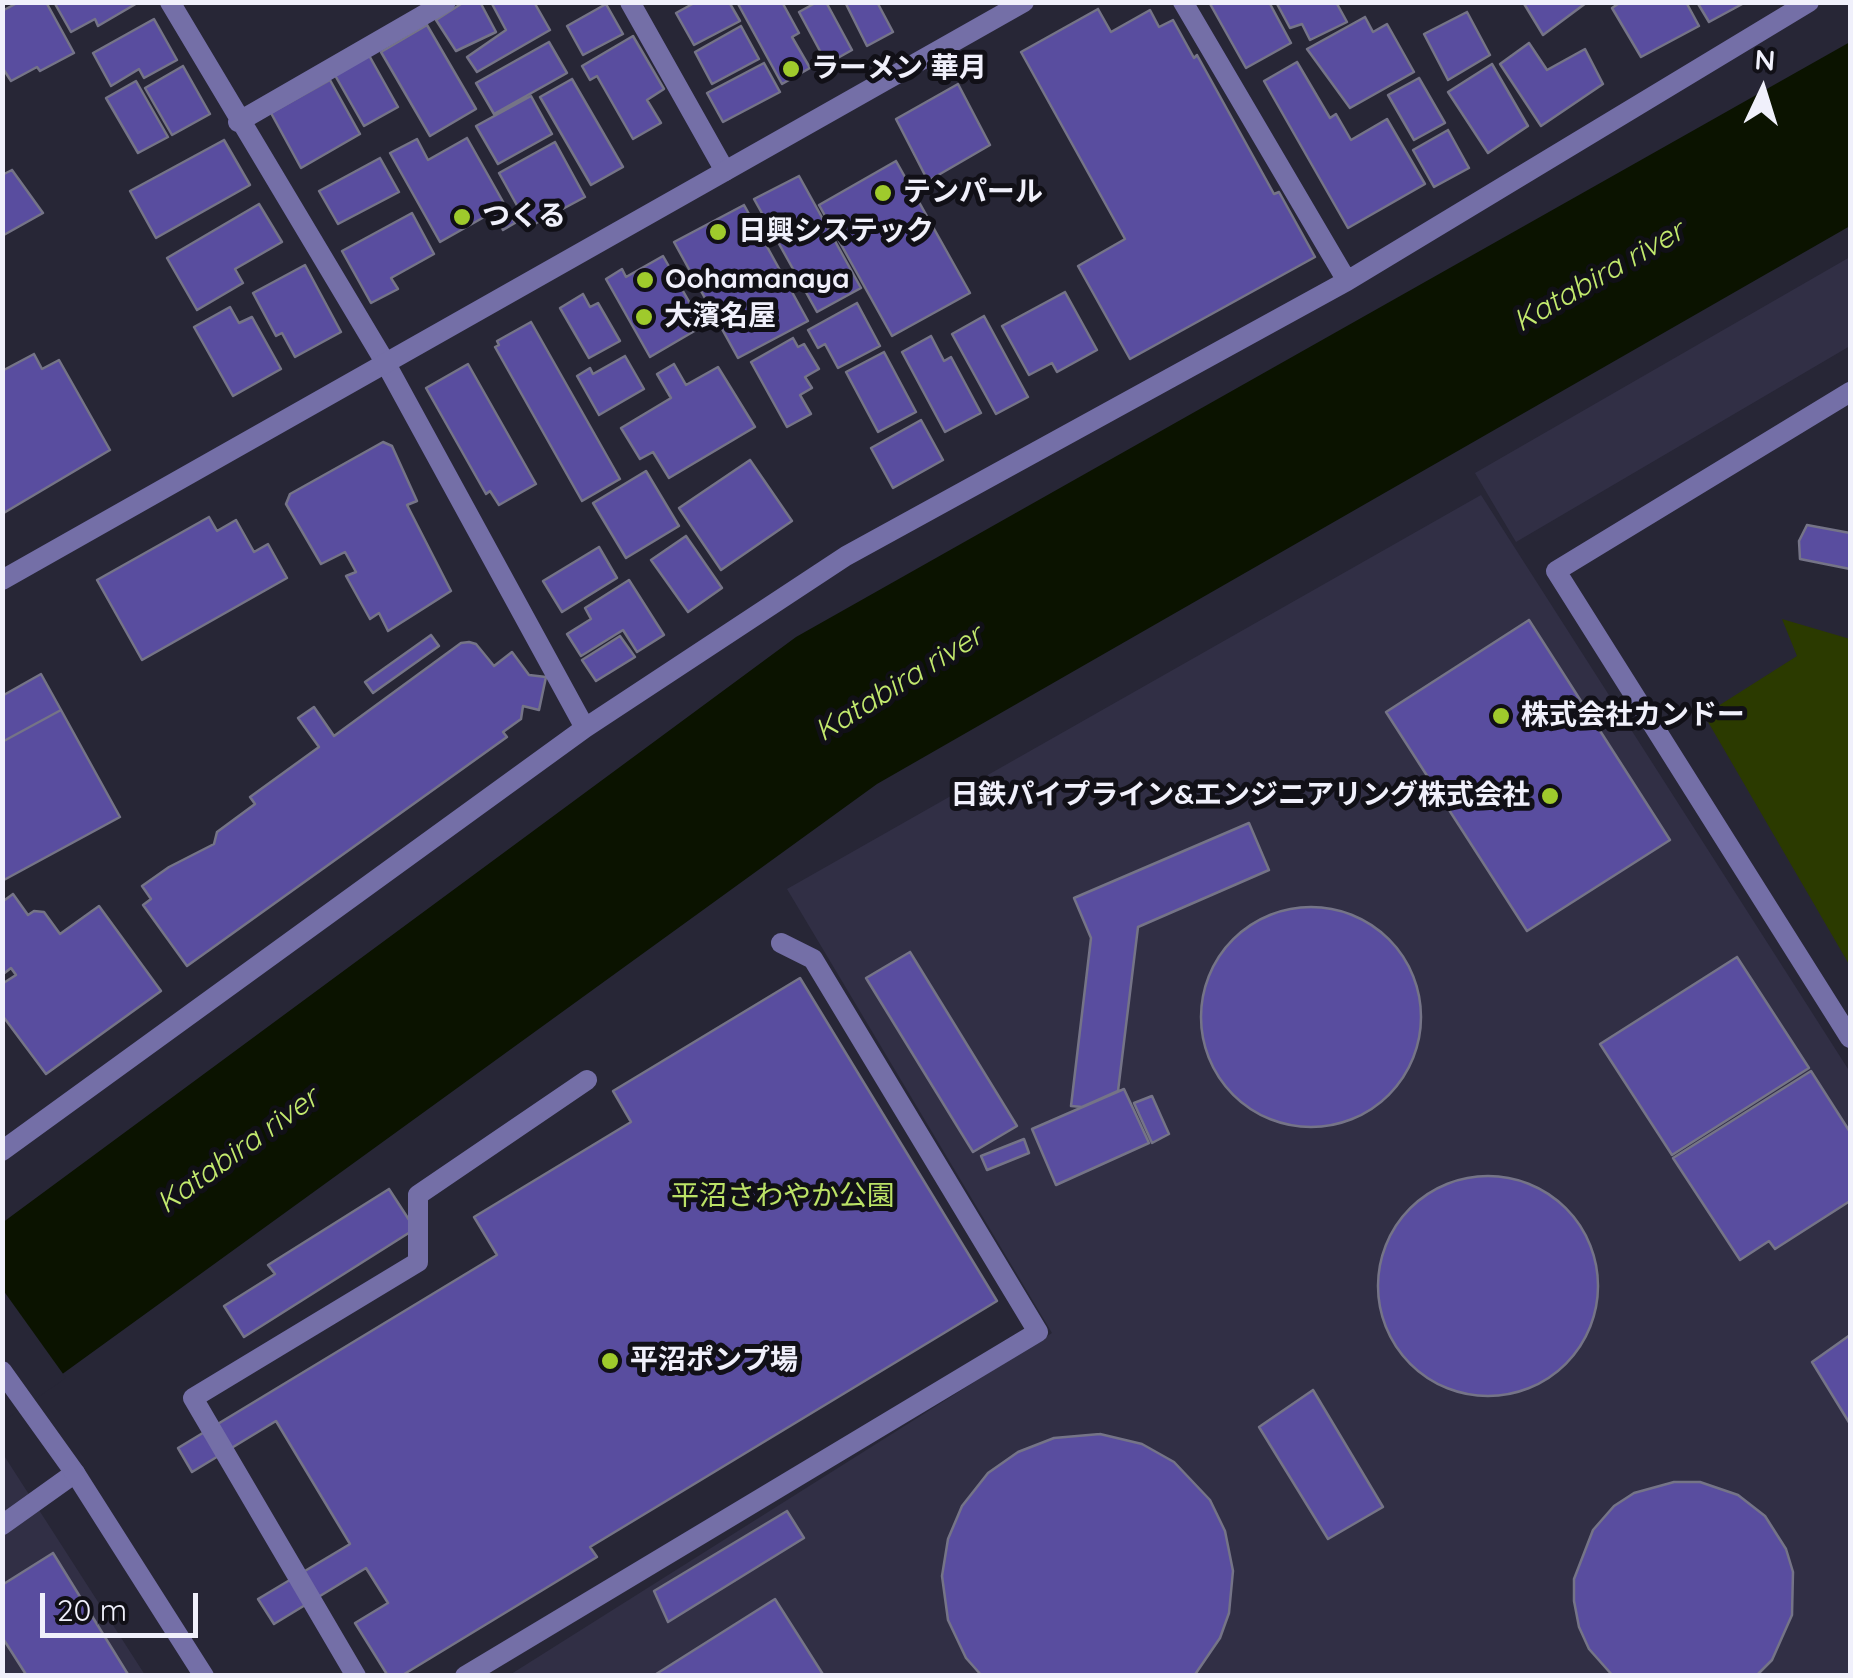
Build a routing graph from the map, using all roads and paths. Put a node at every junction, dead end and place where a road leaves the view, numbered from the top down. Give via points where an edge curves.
1 (170, 2) edge
2 (446, 2) edge
3 (630, 2) edge
4 (1024, 2) edge
5 (1183, 2) edge
6 (1809, 2) edge
7 (238, 122) junction
8 (725, 171) junction
9 (1347, 281) junction
10 (385, 362) junction
11 (1850, 392) edge
12 (2, 580) edge
13 (585, 728) junction
14 (781, 943) dead end
15 (1850, 1038) edge
16 (587, 1080) dead end
17 (2, 1151) edge
18 (2, 1371) edge
19 (75, 1473) junction
20 (2, 1525) edge
21 (204, 1676) edge
22 (356, 1676) edge
23 (465, 1676) edge

1 - 7 street
2 - 7 street
3 - 8 street
4 - 8 street
5 - 9 street
6 - 9 street
7 - 10 street
8 - 10 street
9 - 13 street via 846,556
10 - 12 street
10 - 13 street
11 - 15 street via 1556,570
13 - 17 street
14 - 23 street via 813,959 1038,1332
16 - 22 street via 418,1195 418,1262 193,1398
18 - 19 street
19 - 20 street
19 - 21 street

